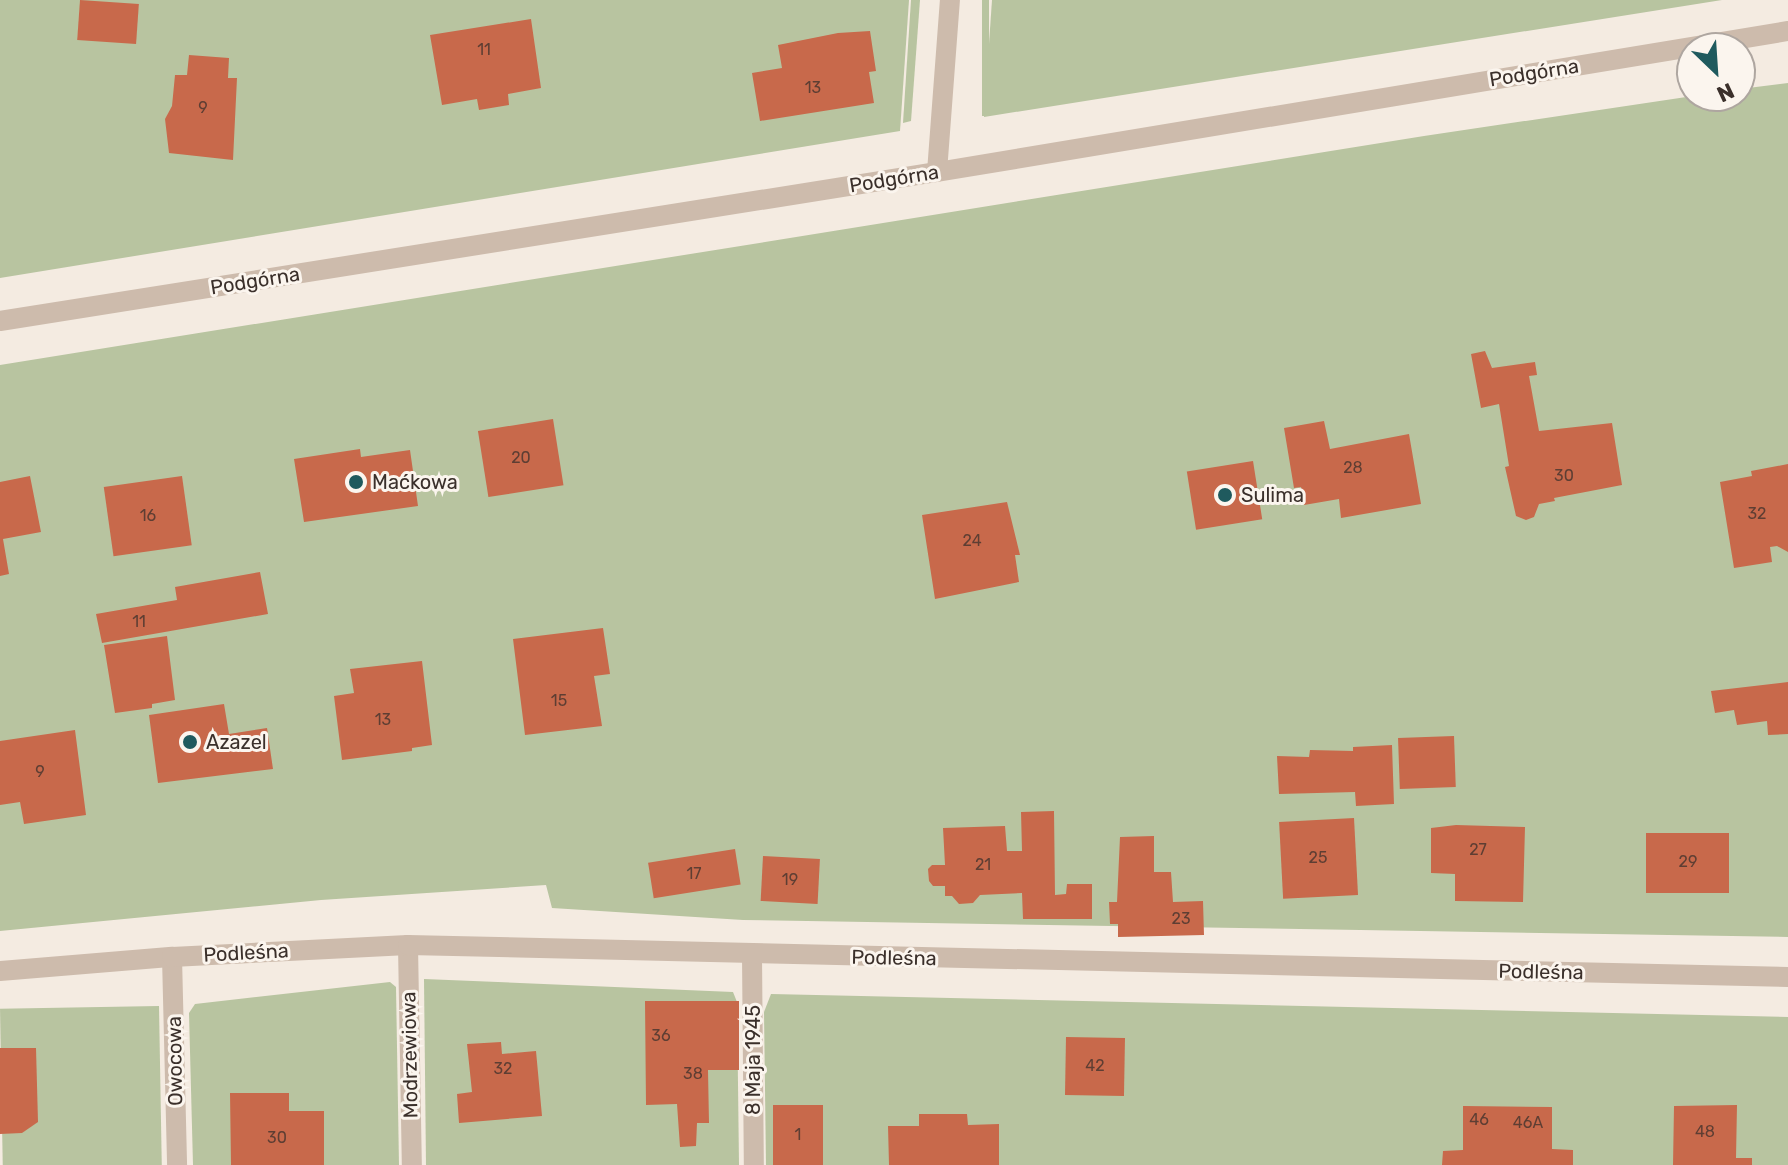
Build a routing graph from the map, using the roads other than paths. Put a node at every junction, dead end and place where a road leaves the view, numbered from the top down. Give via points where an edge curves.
1 (950, 0) edge
2 (1788, 31) edge
3 (937, 172) junction
4 (0, 321) edge
5 (408, 945) junction
6 (752, 955) junction
7 (172, 957) junction
8 (0, 971) edge
9 (1788, 977) edge
10 (177, 1165) edge
11 (412, 1165) edge
12 (754, 1165) edge

1 - 3 street
2 - 3 street, Podgórna
3 - 4 street, Podgórna
5 - 6 street, Podleśna
5 - 7 street, Podleśna
5 - 11 street, Modrzewiowa
6 - 9 street, Podleśna
6 - 12 street, 8 Maja 1945
7 - 8 street, Podleśna
7 - 10 street, Owocowa

